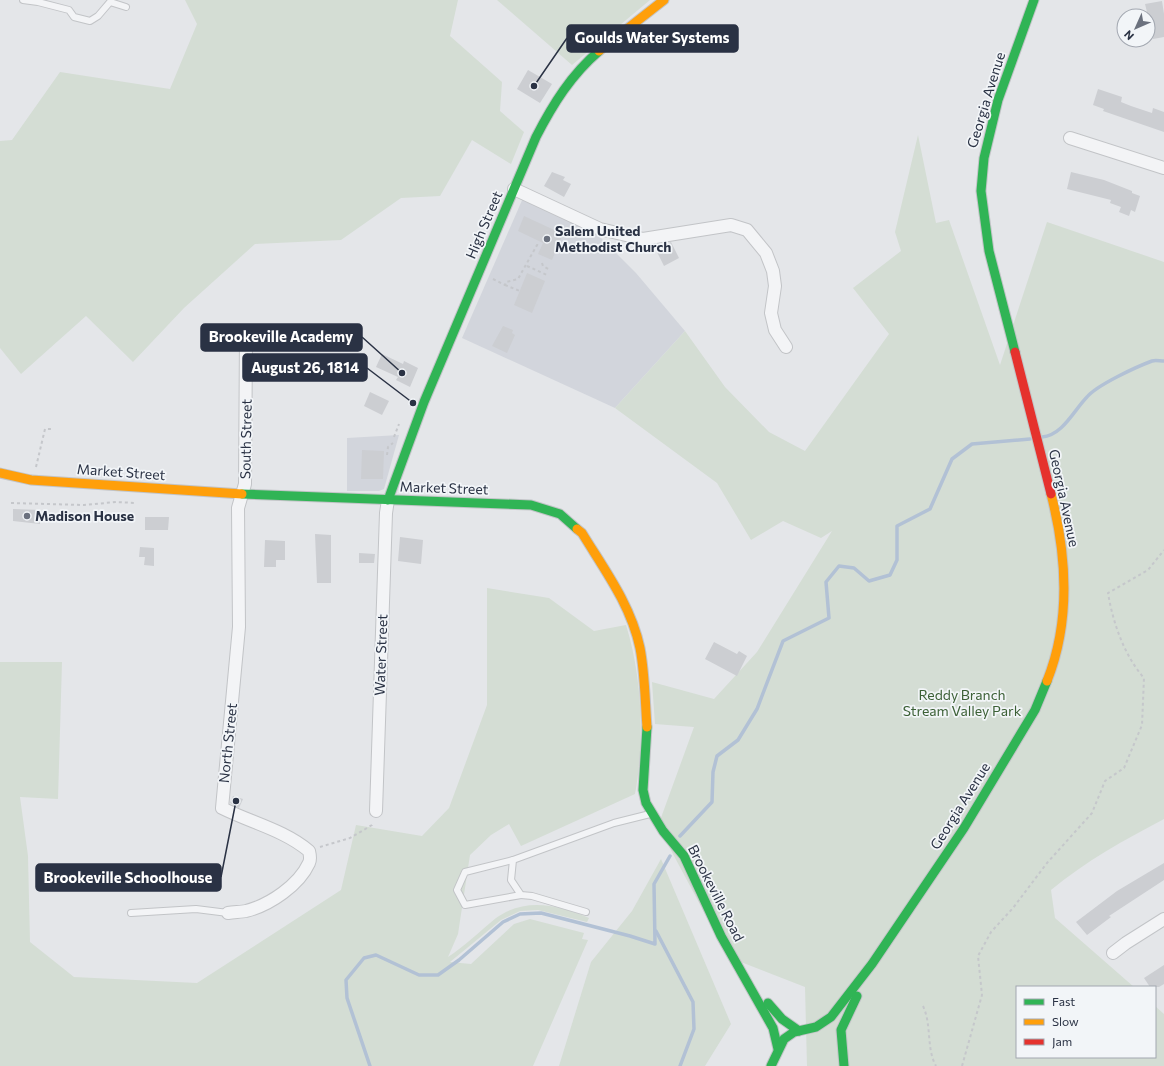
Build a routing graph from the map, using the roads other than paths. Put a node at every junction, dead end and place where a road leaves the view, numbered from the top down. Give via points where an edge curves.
1 (23, 0) edge
2 (664, 0) edge
3 (1034, 0) edge
4 (126, 7) dead end
5 (1070, 138) dead end
6 (1164, 168) edge
7 (514, 189) junction
8 (246, 335) dead end
9 (786, 347) dead end
10 (0, 473) edge
11 (242, 494) junction
12 (388, 500) junction
13 (376, 811) road end
14 (652, 814) junction
15 (513, 860) junction
16 (521, 895) junction
17 (586, 912) dead end
18 (131, 913) dead end
19 (228, 913) joint
20 (1164, 919) edge
21 (1113, 953) dead end
22 (872, 964) junction
23 (738, 967) junction
24 (802, 1030) junction
25 (823, 1032) dead end
26 (833, 1039) dead end
27 (778, 1049) junction
28 (843, 1053) junction
29 (774, 1064) edge
30 (844, 1066) edge

1 - 4 lane via 69,10 74,17 90,21 110,2
2 - 7 main road, High Street via 605,45 570,81 544,124
3 - 22 main road, Georgia Avenue via 998,100 984,158 981,192 989,251 1042,460 1061,547 1065,590 1061,631 1051,672 1035,710 964,828
5 - 6 street
7 - 9 street via 600,229 643,239 730,225 747,230 766,253 773,271 775,286 771,313 775,330
7 - 12 main road, High Street via 412,430
8 - 11 street, South Street via 246,484
10 - 11 main road, Market Street via 31,480
11 - 12 main road, Market Street
11 - 19 street, North Street via 238,508 239,627 222,808 282,833 309,851 310,861 302,874 271,900 246,911
12 - 13 street, Water Street
12 - 14 main road, Market Street via 530,505 560,514 582,533 619,592 640,647 647,733 643,790
14 - 15 lane via 614,823
14 - 23 main road, Brookeville Road via 684,856
15 - 16 lane via 511,880
15 - 16 lane via 465,872 457,890 465,905
16 - 17 lane
18 - 19 lane via 196,909
20 - 21 street
22 - 24 main road, Georgia Avenue via 831,1017
22 - 28 main road, Georgia Avenue via 841,1030
23 - 24 main road, Brookeville Road via 782,1019
23 - 27 main road, Brookeville Road via 773,1028
24 - 25 main road
24 - 27 main road, Georgia Avenue via 784,1040
26 - 28 main road
27 - 29 main road, Georgia Avenue
28 - 30 main road, Georgia Avenue

